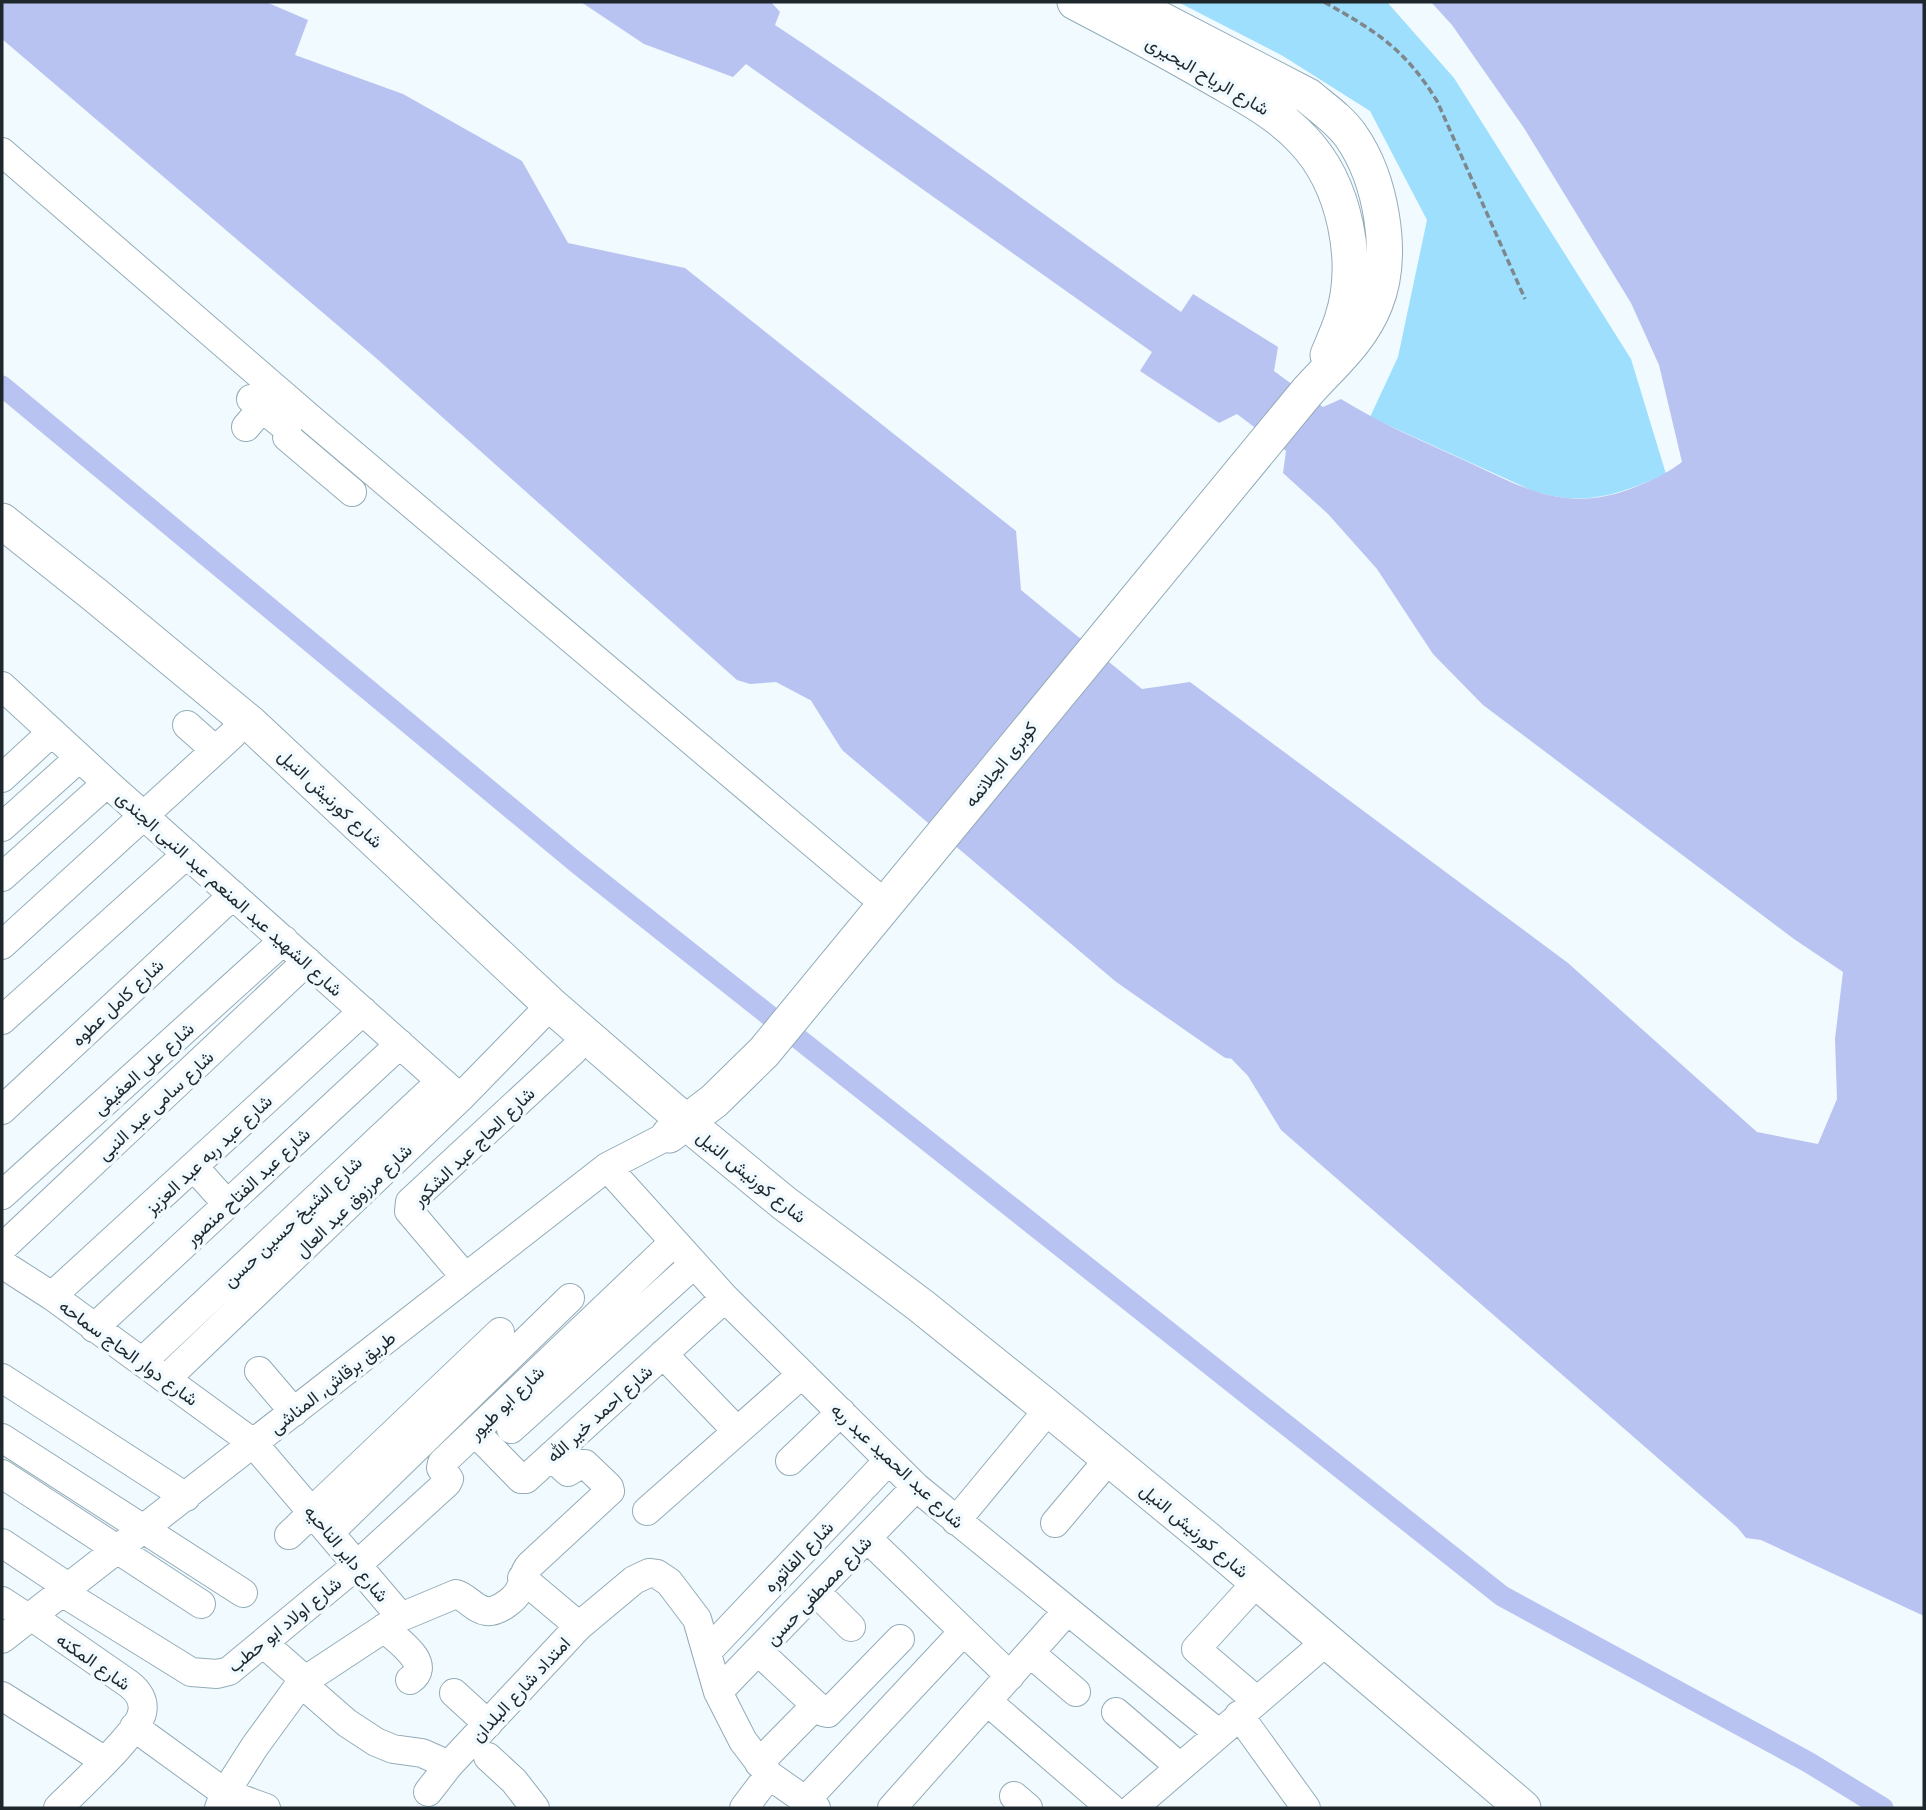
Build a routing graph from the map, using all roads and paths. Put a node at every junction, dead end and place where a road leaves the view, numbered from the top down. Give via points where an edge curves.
1 (1075, 2) edge
2 (1127, 2) edge
3 (1324, 2) edge
4 (2, 152) edge
5 (1525, 299) dead end
6 (1312, 386) junction
7 (258, 405) junction
8 (311, 419) junction
9 (293, 442) junction
10 (352, 492) dead end
11 (2, 521) edge
12 (2, 548) edge
13 (2, 686) edge
14 (187, 725) dead end
15 (52, 732) junction
16 (223, 743) junction
17 (266, 752) junction
18 (79, 758) junction
19 (2, 778) edge
20 (107, 783) junction
21 (144, 816) junction
22 (2, 827) edge
23 (187, 854) junction
24 (2, 877) edge
25 (233, 895) junction
26 (885, 904) junction
27 (284, 940) junction
28 (471, 943) junction
29 (2, 946) edge
30 (307, 961) junction
31 (363, 1011) junction
32 (538, 1018) junction
33 (2, 1020) edge
34 (400, 1044) junction
35 (573, 1051) junction
36 (450, 1089) junction
37 (2, 1110) edge
38 (678, 1129) junction
39 (194, 1167) junction
40 (607, 1167) junction
41 (2, 1195) edge
42 (219, 1195) dead end
43 (674, 1242) junction
44 (2, 1248) edge
45 (2, 1264) edge
46 (694, 1264) junction
47 (465, 1277) junction
48 (52, 1296) junction
49 (570, 1298) dead end
50 (725, 1298) junction
51 (94, 1328) junction
52 (500, 1332) dead end
53 (663, 1354) junction
54 (142, 1362) junction
55 (259, 1371) dead end
56 (802, 1374) junction
57 (2, 1378) edge
58 (166, 1379) junction
59 (294, 1412) junction
60 (841, 1412) junction
61 (1038, 1422) junction
62 (511, 1429) dead end
63 (737, 1431) junction
64 (475, 1432) junction
65 (2, 1438) edge
66 (253, 1443) junction
67 (551, 1456) junction
68 (790, 1461) dead end
69 (889, 1461) junction
70 (1098, 1472) junction
71 (2, 1474) edge
72 (916, 1487) junction
73 (186, 1497) junction
74 (648, 1511) dead end
75 (318, 1518) junction
76 (956, 1521) junction
77 (1055, 1523) dead end
78 (142, 1530) junction
79 (289, 1535) dead end
80 (868, 1539) junction
81 (2, 1543) edge
82 (117, 1549) junction
83 (357, 1565) junction
84 (522, 1578) junction
85 (65, 1590) junction
86 (816, 1592) junction
87 (243, 1593) dead end
88 (1245, 1595) junction
89 (2, 1601) edge
90 (201, 1604) dead end
91 (1067, 1611) junction
92 (30, 1617) junction
93 (393, 1622) junction
94 (579, 1626) junction
95 (850, 1627) dead end
96 (964, 1632) junction
97 (2, 1639) edge
98 (900, 1639) dead end
99 (263, 1643) junction
100 (707, 1651) junction
101 (758, 1651) junction
102 (1030, 1653) junction
103 (1312, 1653) junction
104 (1010, 1676) junction
105 (1356, 1678) junction
106 (410, 1680) dead end
107 (303, 1681) junction
108 (719, 1692) junction
109 (1076, 1692) dead end
110 (454, 1693) dead end
111 (2, 1696) edge
112 (988, 1702) junction
113 (816, 1705) junction
114 (1116, 1712) dead end
115 (1238, 1716) junction
116 (488, 1724) junction
117 (134, 1727) junction
118 (488, 1758) dead end
119 (105, 1761) junction
120 (449, 1765) junction
121 (1180, 1767) junction
122 (764, 1769) junction
123 (428, 1792) dead end
124 (222, 1801) edge
125 (810, 1805) edge
126 (58, 1808) edge
127 (266, 1808) edge
128 (535, 1808) edge
129 (744, 1808) edge
130 (892, 1808) edge
131 (1111, 1808) edge
132 (1133, 1808) edge
133 (1306, 1808) edge
134 (1496, 1808) edge
135 (1523, 1808) edge

1 - 6 main road, شارع الرياح البحيرى via 1273,112 1305,141 1328,176 1344,215 1349,289 1343,319
2 - 6 main road, شارع الرياح البحيرى via 1308,96 1351,135 1370,172 1385,241 1384,278 1375,306 1355,340
3 - 5 path via 1370,27 1424,80
4 - 7 street
6 - 26 main road, كوبرى الجلاتمه
7 - 8 street
7 - 9 street via 286,428
8 - 9 street
8 - 26 street
9 - 10 street
11 - 17 main road, شارع كورنيش النيل via 95,595
12 - 16 main road, شارع كورنيش النيل via 83,611
13 - 15 street, شارع الشهيد عبد المنعم عبد النبى الجندى
14 - 16 street
15 - 18 street, شارع الشهيد عبد المنعم عبد النبى الجندى
15 - 19 street
16 - 17 main road, شارع كورنيش النيل
16 - 21 street
17 - 28 main road, شارع كورنيش النيل
18 - 20 street, شارع الشهيد عبد المنعم عبد النبى الجندى
18 - 22 street
20 - 21 street, شارع الشهيد عبد المنعم عبد النبى الجندى
20 - 24 street
21 - 23 street, شارع الشهيد عبد المنعم عبد النبى الجندى
21 - 29 street
23 - 25 street, شارع الشهيد عبد المنعم عبد النبى الجندى
23 - 33 street
25 - 27 street, شارع الشهيد عبد المنعم عبد النبى الجندى
25 - 37 street, شارع كامل عطوه
26 - 38 main road, كوبرى الجلاتمه via 764,1052
27 - 30 street, شارع الشهيد عبد المنعم عبد النبى الجندى
27 - 41 street, شارع على العفيفى
28 - 32 main road, شارع كورنيش النيل
28 - 38 main road, شارع كورنيش النيل via 552,1006
30 - 31 street, شارع الشهيد عبد المنعم عبد النبى الجندى
30 - 44 street, شارع سامى عبد النبى
31 - 34 street, شارع الشهيد عبد المنعم عبد النبى الجندى
31 - 39 street, شارع عبد ربه عبد العزيز
32 - 35 main road, شارع كورنيش النيل
32 - 36 street, شارع مرزوق عبد العال
34 - 36 street, شارع الشهيد عبد المنعم عبد النبى الجندى
34 - 51 street, شارع عبد الفتاح منصور
35 - 38 main road, شارع كورنيش النيل
35 - 47 street, شارع الحاج عبد الشكور via 410,1202 409,1211
36 - 54 street, شارع الشيخ حسين حسن
36 - 58 street, شارع مرزوق عبد العال
38 - 40 street, طريق برقاش, المناشى
38 - 61 main road, شارع كورنيش النيل
38 - 105 main road, شارع كورنيش النيل via 920,1305 1044,1404
39 - 42 street
39 - 48 street, شارع عبد ربه عبد العزيز
40 - 43 street, شارع عبد الحميد عبد ربه
40 - 47 street, طريق برقاش, المناشى
43 - 46 street, شارع عبد الحميد عبد ربه
43 - 64 street, شارع ابو طيور
45 - 48 street, شارع دوار الحاج سماحه
46 - 50 street, شارع عبد الحميد عبد ربه
46 - 62 street
47 - 59 street, طريق برقاش, المناشى
48 - 51 street, شارع دوار الحاج سماحه
49 - 75 street
50 - 53 street, شارع احمد خير الله
50 - 56 street, شارع عبد الحميد عبد ربه
51 - 54 street, شارع دوار الحاج سماحه
52 - 75 street
53 - 63 street
53 - 67 street, شارع احمد خير الله
54 - 58 street, شارع دوار الحاج سماحه
55 - 59 street
56 - 60 street, شارع عبد الحميد عبد ربه
56 - 63 street
57 - 73 street
58 - 66 street, شارع دوار الحاج سماحه
59 - 66 street, طريق برقاش, المناشى
60 - 68 street
60 - 69 street, شارع عبد الحميد عبد ربه
61 - 70 main road, شارع كورنيش النيل
61 - 76 street
63 - 74 street
64 - 67 street, شارع احمد خير الله via 523,1479
64 - 83 street, شارع ابو طيور via 441,1464 447,1483
65 - 78 street
66 - 73 street, طريق برقاش, المناشى
66 - 75 street, شارع داير الناحيه
67 - 84 street via 568,1472 585,1464 610,1491 530,1564
69 - 72 street, شارع عبد الحميد عبد ربه
69 - 100 street, شارع الفاتوره
70 - 77 street
70 - 88 main road, شارع كورنيش النيل
71 - 82 street
72 - 76 street, شارع عبد الحميد عبد ربه
72 - 80 street, شارع مصطفى حسن
73 - 78 street, طريق برقاش, المناشى
75 - 79 street
75 - 83 street, شارع داير الناحيه
76 - 91 street, شارع عبد الحميد عبد ربه
78 - 82 street, طريق برقاش, المناشى
78 - 87 street
80 - 86 street, شارع مصطفى حسن
80 - 96 street
81 - 85 street, شارع اولاد ابو حطب
82 - 85 street, طريق برقاش, المناشى
82 - 90 street
83 - 93 street, شارع داير الناحيه
83 - 99 street, شارع اولاد ابو حطب
84 - 93 street via 519,1591 499,1609 485,1611 456,1594
84 - 94 street
85 - 92 street, طريق برقاش, المناشى
85 - 99 street, شارع اولاد ابو حطب via 191,1672 229,1671
86 - 95 street
86 - 101 street, شارع مصطفى حسن
88 - 103 main road, شارع كورنيش النيل
88 - 115 street via 1196,1649
89 - 92 street, شارع المكنه
91 - 102 street
91 - 115 street, شارع عبد الحميد عبد ربه
92 - 97 street, طريق برقاش, المناشى
92 - 117 street, شارع المكنه via 136,1690 142,1713
93 - 106 street via 418,1661 420,1668
93 - 107 street, شارع داير الناحيه
94 - 100 street, امتداد شارع البلدان via 634,1580 657,1574 669,1582 697,1619
94 - 116 street, امتداد شارع البلدان
96 - 104 street
96 - 125 street
98 - 113 street via 830,1712
99 - 107 street
100 - 108 street
101 - 108 street, شارع مصطفى حسن
101 - 113 street
102 - 104 street
102 - 109 street
103 - 105 main road, شارع كورنيش النيل
103 - 115 street
104 - 112 street
105 - 134 main road, شارع كورنيش النيل
105 - 135 main road, شارع كورنيش النيل
107 - 120 street via 347,1723 376,1742
107 - 124 street, شارع داير الناحيه
108 - 122 street via 743,1741
110 - 116 street
111 - 119 street
112 - 130 street
112 - 131 street
113 - 122 street
114 - 121 street
115 - 121 street
115 - 133 street
116 - 120 street, امتداد شارع البلدان
117 - 119 street
117 - 124 street
118 - 128 street
119 - 126 street
120 - 123 street, امتداد شارع البلدان
121 - 132 street
122 - 125 street
122 - 129 street
124 - 127 street

